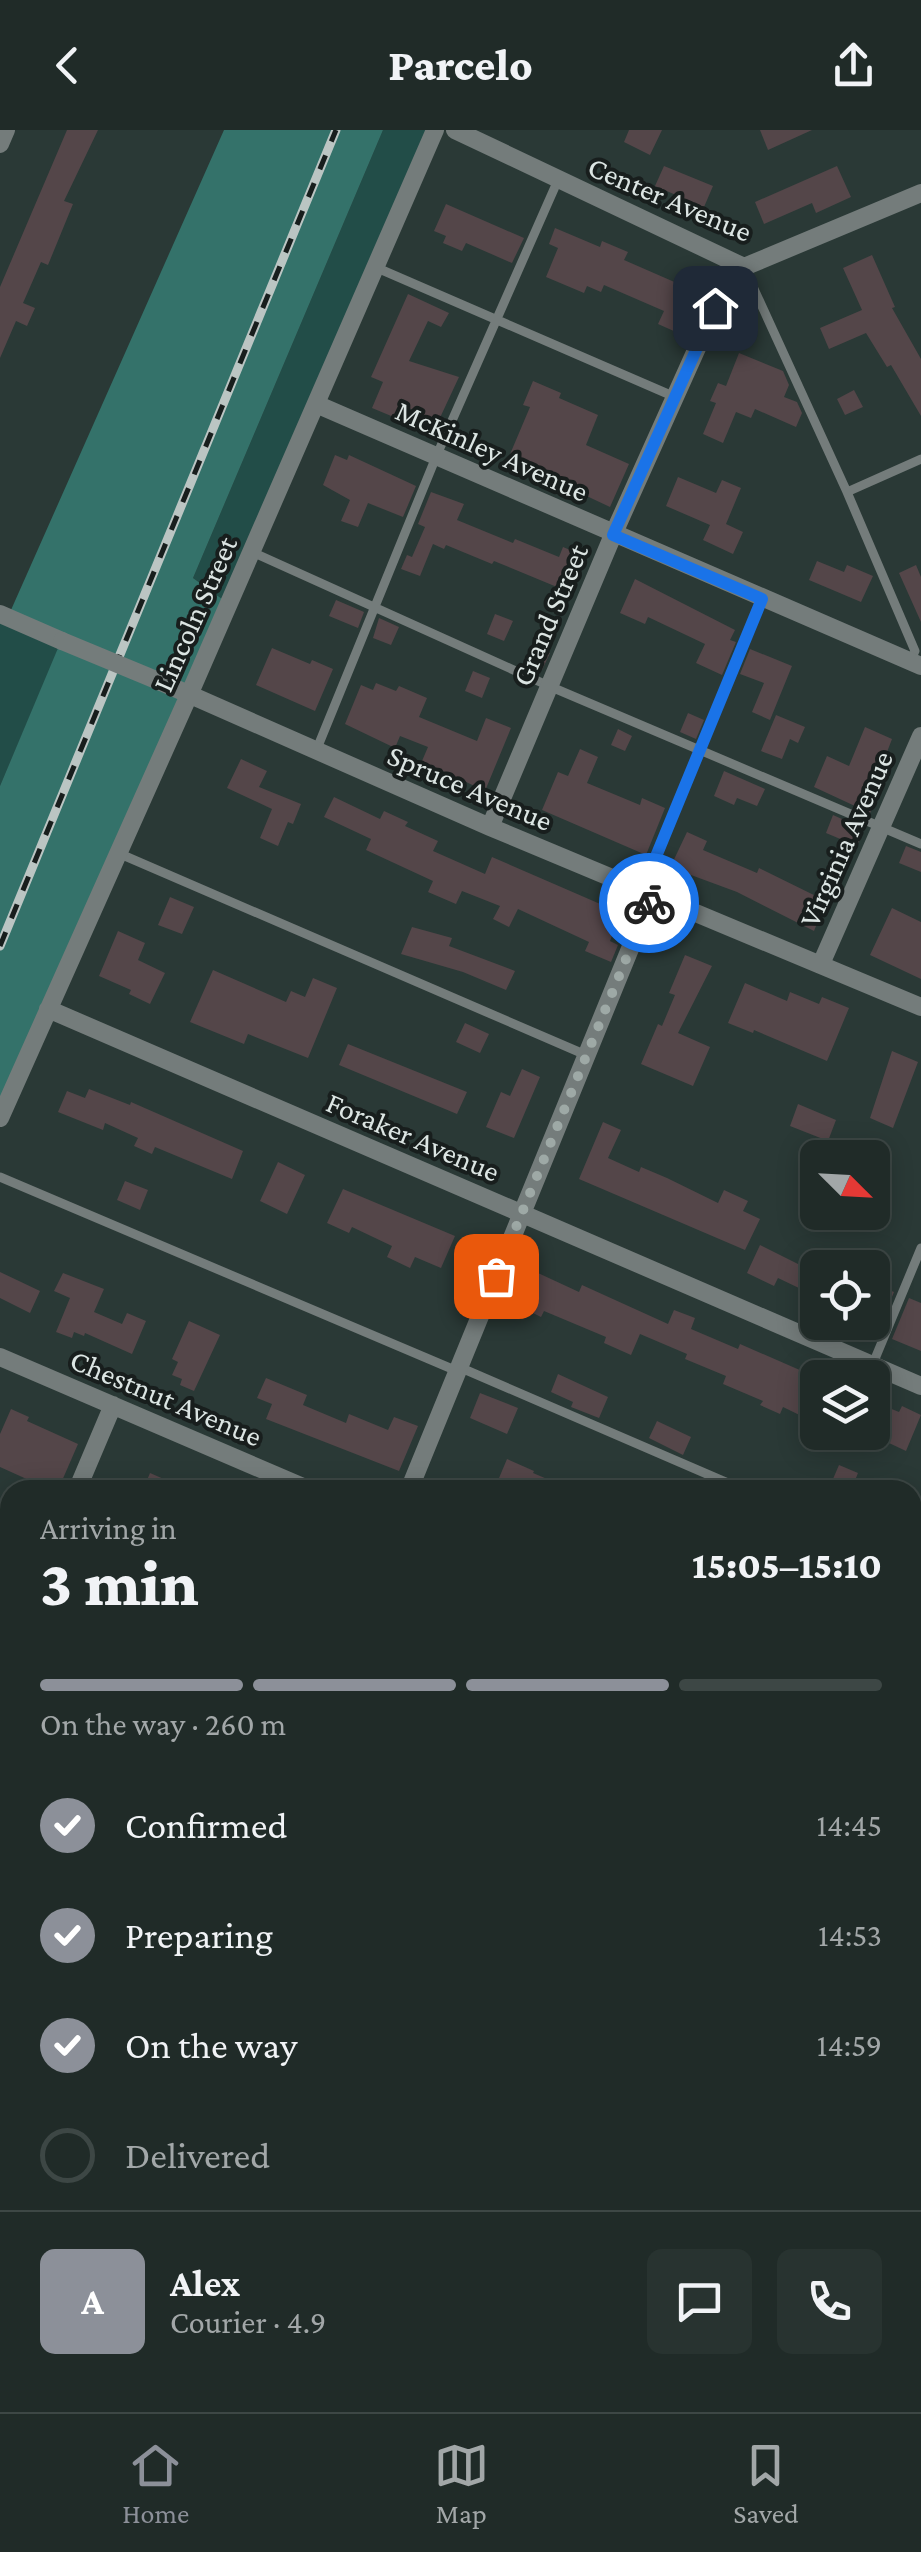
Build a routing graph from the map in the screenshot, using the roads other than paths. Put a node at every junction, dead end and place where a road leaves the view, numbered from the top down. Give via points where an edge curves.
1 (6, 130) edge
2 (434, 130) edge
3 (455, 130) edge
4 (0, 144) edge
5 (558, 180) junction
6 (921, 193) edge
7 (744, 267) junction
8 (375, 268) junction
9 (498, 318) junction
10 (675, 397) junction
11 (316, 404) junction
12 (436, 457) junction
13 (921, 459) edge
14 (847, 492) junction
15 (613, 535) junction
16 (252, 552) junction
17 (762, 599) junction
18 (374, 608) junction
19 (0, 614) edge
20 (916, 664) edge
21 (550, 686) junction
22 (189, 695) junction
23 (921, 736) edge
24 (700, 750) junction
25 (316, 751) junction
26 (490, 827) junction
27 (881, 828) junction
28 (921, 844) edge
29 (118, 853) junction
30 (652, 895) junction
31 (820, 964) junction
32 (921, 1007) edge
33 (48, 1009) junction
34 (586, 1056) junction
35 (0, 1118) edge
36 (0, 1177) edge
37 (522, 1214) junction
38 (921, 1248) edge
39 (0, 1357) edge
40 (858, 1360) edge
41 (874, 1360) edge
42 (458, 1370) junction
43 (890, 1373) edge
44 (921, 1386) edge
45 (113, 1405) junction
46 (81, 1480) edge
47 (287, 1480) edge
48 (413, 1480) edge
49 (720, 1480) edge

1 - 4 street
2 - 8 street, Lincoln Street
3 - 5 street, Center Avenue
5 - 7 street, Center Avenue
5 - 9 lane
6 - 7 street, Center Avenue
7 - 10 street, Grand Street via 728,279
7 - 14 lane
8 - 9 lane
8 - 11 street, Lincoln Street
9 - 10 lane
9 - 12 lane
10 - 15 street, Grand Street
11 - 12 street, McKinley Avenue
11 - 16 street, Lincoln Street
12 - 15 street, McKinley Avenue
12 - 18 lane
13 - 14 lane
14 - 20 lane
15 - 17 street, McKinley Avenue
15 - 21 street, Grand Street
16 - 18 lane
16 - 22 street, Lincoln Street
17 - 20 street, McKinley Avenue
17 - 24 lane
18 - 21 lane
18 - 25 lane
19 - 22 street, Spruce Avenue, bridge
21 - 24 lane
21 - 26 street, Grand Street
22 - 25 street, Spruce Avenue
22 - 29 street, Lincoln Street
23 - 27 street, Virginia Avenue
24 - 27 lane
24 - 30 lane via 650,871
25 - 26 street, Spruce Avenue
26 - 30 street, Spruce Avenue
27 - 28 lane
27 - 31 street, Virginia Avenue
29 - 33 street, Lincoln Street
29 - 34 lane
30 - 31 street, Spruce Avenue
30 - 34 street
31 - 32 street, Spruce Avenue
33 - 35 street, Lincoln Street
33 - 37 street, Foraker Avenue
34 - 37 street
36 - 42 lane
37 - 40 street, Foraker Avenue
37 - 42 street
38 - 41 lane
39 - 45 street, Chestnut Avenue
42 - 48 street
42 - 49 lane
43 - 44 street, Foraker Avenue
45 - 46 street
45 - 47 street, Chestnut Avenue

